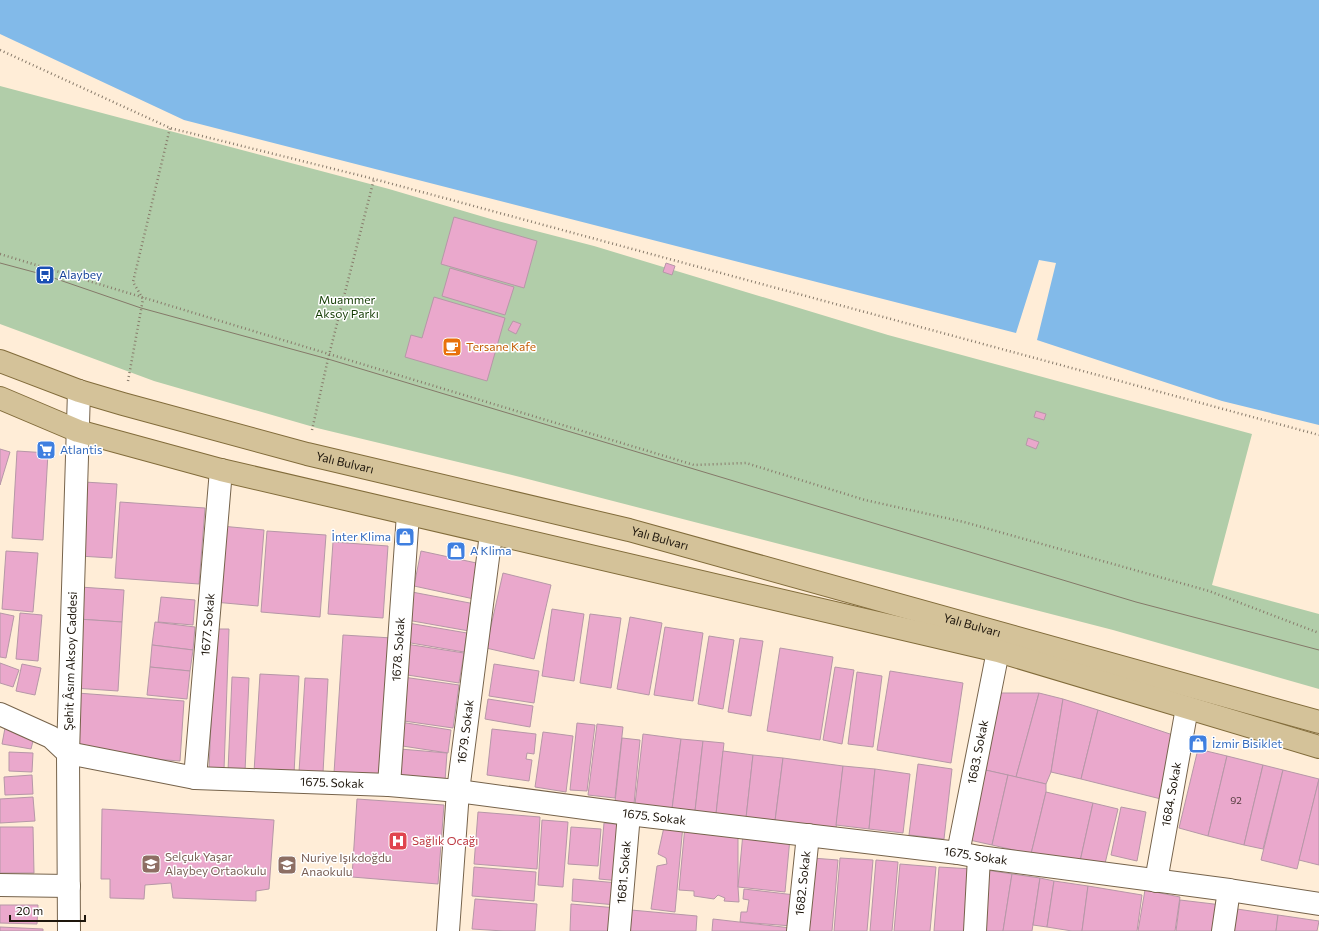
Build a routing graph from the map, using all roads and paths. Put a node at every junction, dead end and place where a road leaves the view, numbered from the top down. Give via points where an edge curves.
1 (0, 50) edge
2 (170, 128) junction
3 (374, 179) junction
4 (0, 254) edge
5 (143, 299) junction
6 (329, 354) junction
7 (0, 361) edge
8 (79, 391) junction
9 (0, 398) edge
10 (123, 404) junction
11 (78, 431) junction
12 (1319, 435) edge
13 (307, 454) junction
14 (221, 470) junction
15 (408, 514) junction
16 (491, 534) junction
17 (1319, 633) edge
18 (998, 651) junction
19 (1187, 708) junction
20 (0, 714) edge
21 (1319, 722) edge
22 (1319, 747) edge
23 (68, 753) junction
24 (196, 778) junction
25 (389, 785) junction
26 (458, 791) junction
27 (629, 814) junction
28 (808, 835) junction
29 (958, 852) junction
30 (979, 857) junction
31 (1156, 881) junction
32 (0, 885) edge
33 (69, 886) junction
34 (1229, 890) junction
35 (1319, 904) edge
36 (69, 931) edge
37 (448, 931) edge
38 (619, 931) edge
39 (798, 931) edge
40 (975, 931) edge
41 (1223, 931) edge

1 - 2 path
2 - 3 path
2 - 5 path via 133,282
3 - 6 path
3 - 12 path
4 - 5 path
5 - 6 path
5 - 10 path
6 - 13 path
6 - 17 path via 694,465 746,463 865,500 964,522 1202,589
7 - 8 main road, Yalı Bulvarı
8 - 10 main road, Yalı Bulvarı
8 - 11 street, Şehit Âsım Aksoy Caddesi
9 - 11 main road, Yalı Bulvarı
10 - 13 main road, Yalı Bulvarı
11 - 14 main road, Yalı Bulvarı
11 - 23 street, Şehit Âsım Aksoy Caddesi
13 - 21 main road, Yalı Bulvarı via 629,530
14 - 15 main road, Yalı Bulvarı
14 - 24 street, 1677. Sokak
15 - 16 main road, Yalı Bulvarı
15 - 25 street, 1678. Sokak
16 - 18 main road, Yalı Bulvarı
16 - 26 street, 1679. Sokak
18 - 19 main road, Yalı Bulvarı
18 - 29 street, 1683. Sokak
19 - 22 main road, Yalı Bulvarı
19 - 31 street, 1684. Sokak
20 - 23 street via 51,737
23 - 24 street, 1675. Sokak
23 - 33 street, Şehit Âsım Aksoy Caddesi
24 - 25 street, 1675. Sokak
25 - 26 street, 1675. Sokak
26 - 27 street, 1675. Sokak
26 - 37 street, 1679. Sokak
27 - 28 street, 1675. Sokak
27 - 38 street, 1681. Sokak
28 - 29 street, 1675. Sokak
28 - 39 street, 1682. Sokak
29 - 30 street, 1675. Sokak
30 - 31 street, 1675. Sokak
30 - 40 street
31 - 34 street, 1675. Sokak
32 - 33 street
33 - 36 street, Şehit Âsım Aksoy Caddesi
34 - 35 street, 1675. Sokak
34 - 41 street

